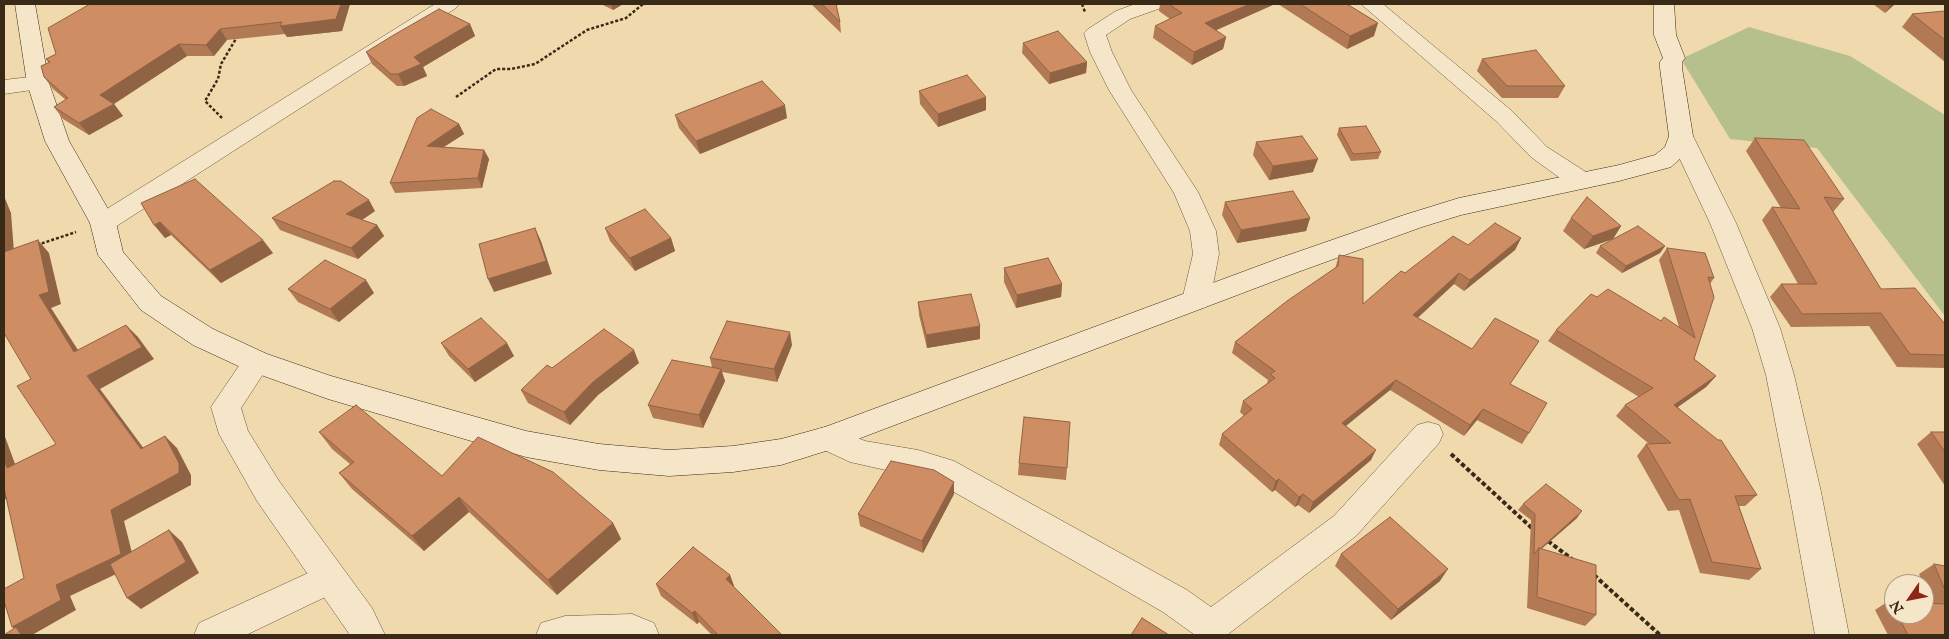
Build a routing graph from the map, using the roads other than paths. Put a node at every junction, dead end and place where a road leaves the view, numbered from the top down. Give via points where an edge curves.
1 (25, 4) edge
2 (449, 4) edge
3 (1154, 4) edge
4 (1371, 4) edge
5 (1664, 4) edge
6 (38, 83) junction
7 (4, 87) edge
8 (1681, 136) junction
9 (1580, 180) junction
10 (103, 223) junction
11 (1196, 300) junction
12 (257, 362) junction
13 (1428, 434) road end
14 (830, 438) junction
15 (330, 578) junction
16 (211, 635) edge
17 (368, 635) edge
18 (553, 635) edge
19 (642, 635) edge
20 (1832, 635) edge

1 - 6 street
2 - 10 street
3 - 11 street via 1123,15 1095,33 1100,52 1120,90 1186,192 1202,231 1206,254
4 - 9 street via 1504,116 1539,152
5 - 8 street via 1665,35 1674,58 1671,68
6 - 7 street
6 - 10 street via 57,141
8 - 9 street via 1675,151 1663,161
8 - 20 street via 1766,328 1780,374
9 - 11 street via 1459,207 1413,221
10 - 12 street via 111,254 151,303 203,337
11 - 14 street
12 - 14 street via 328,387 526,444 599,457 669,462 733,459 781,452
12 - 15 street via 226,407 234,434 268,491
13 - 14 street via 1345,526 1211,627 1175,600 943,470 861,453
15 - 16 street
15 - 17 street
18 - 19 street via 632,630

